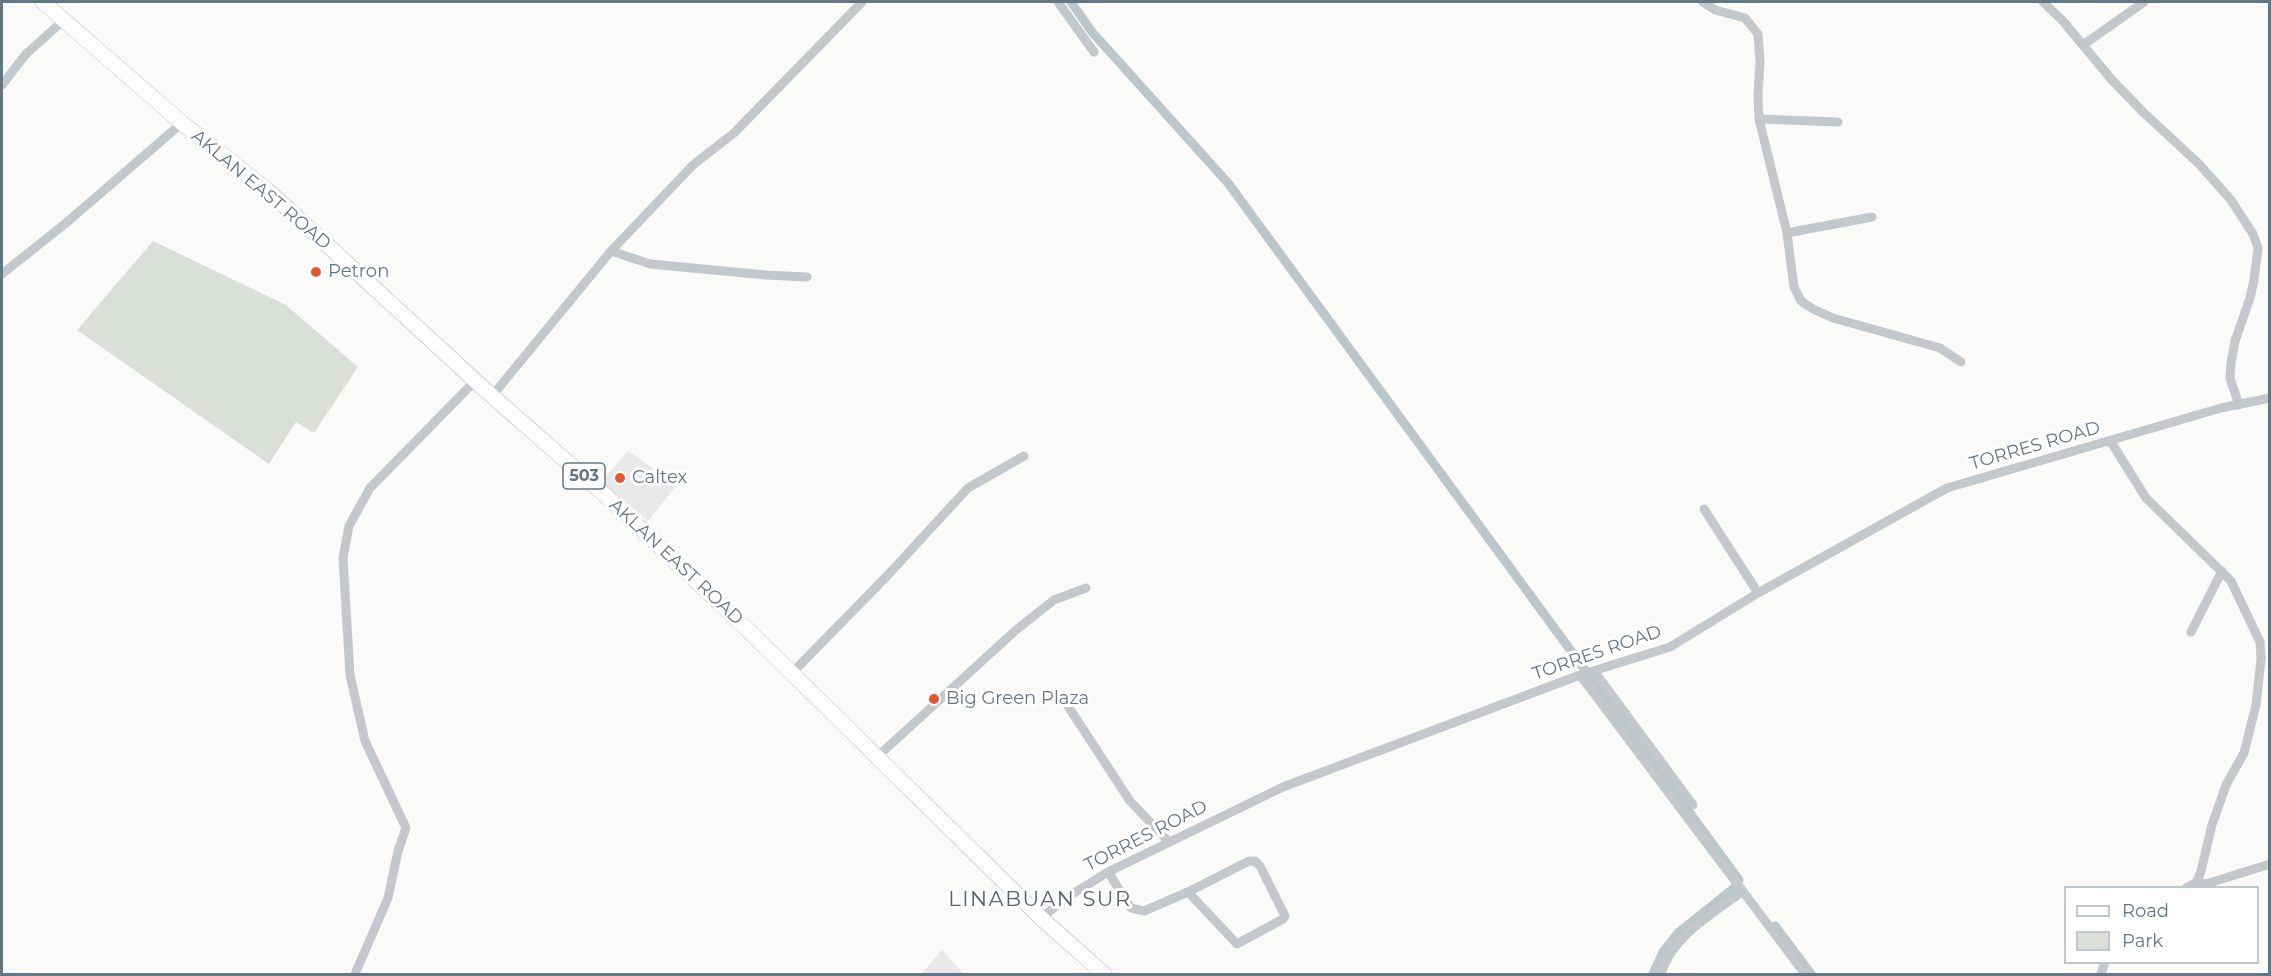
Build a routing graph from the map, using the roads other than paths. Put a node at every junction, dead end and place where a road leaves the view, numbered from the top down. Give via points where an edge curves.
1 (43, 2) edge
2 (862, 2) edge
3 (1058, 2) edge
4 (1703, 2) edge
5 (2043, 2) edge
6 (2058, 2) edge
7 (2144, 2) edge
8 (2052, 10) junction
9 (64, 20) junction
10 (2083, 45) junction
11 (1094, 52) dead end
12 (2, 85) edge
13 (1759, 119) junction
14 (1838, 122) dead end
15 (182, 123) junction
16 (1872, 217) dead end
17 (1787, 233) junction
18 (611, 251) junction
19 (2, 274) edge
20 (807, 277) dead end
21 (1961, 362) dead end
22 (475, 381) junction
23 (492, 396) junction
24 (2270, 398) edge
25 (2239, 405) junction
26 (2111, 442) junction
27 (1024, 456) dead end
28 (1704, 509) dead end
29 (2222, 571) junction
30 (1086, 588) dead end
31 (1758, 593) junction
32 (2191, 632) dead end
33 (792, 673) junction
34 (1588, 673) junction
35 (1062, 697) dead end
36 (878, 756) junction
37 (1693, 805) dead end
38 (1169, 842) junction
39 (2270, 864) edge
40 (1108, 872) junction
41 (2197, 882) junction
42 (2190, 886) edge
43 (1743, 891) junction
44 (1188, 892) junction
45 (1041, 918) junction
46 (355, 975) edge
47 (1104, 975) edge
48 (1661, 975) edge
49 (1805, 975) edge

1 - 9 main road, AKLAN EAST ROAD / 503
2 - 18 street via 734,133 693,165
3 - 11 street
4 - 13 street via 1745,18 1758,34
5 - 8 street
6 - 8 street
7 - 10 street
8 - 10 street
9 - 12 street via 26,54
9 - 15 main road, AKLAN EAST ROAD / 503
10 - 25 street via 2143,112 2199,164 2231,200 2253,234 2258,248 2254,280 2231,363 2230,378
13 - 14 street
13 - 17 street
15 - 19 street
15 - 22 main road, AKLAN EAST ROAD / 503 via 266,189
16 - 17 street
17 - 21 street via 1794,287 1801,301 1833,318 1940,348
18 - 20 street via 650,264
18 - 23 street
22 - 23 main road, AKLAN EAST ROAD / 503
22 - 46 street via 370,488 349,526 343,558 350,675 365,741 406,828 388,898
23 - 33 main road, AKLAN EAST ROAD / 503 via 605,495
24 - 25 street, TORRES ROAD
25 - 26 street, TORRES ROAD
26 - 29 street via 2146,498
26 - 31 street, TORRES ROAD via 1947,488
27 - 33 street via 968,488
28 - 31 street
29 - 32 street
29 - 41 street via 2231,581 2260,642 2262,659 2244,753 2226,785
30 - 36 street via 1054,600 1016,630
31 - 34 street, TORRES ROAD via 1670,647
33 - 36 main road, AKLAN EAST ROAD / 503
34 - 37 street
34 - 38 street, TORRES ROAD via 1283,787
34 - 43 street
35 - 38 street via 1130,801
36 - 45 main road, AKLAN EAST ROAD / 503
38 - 40 street, TORRES ROAD
39 - 41 street via 2206,884
40 - 44 street via 1136,910 1144,911
40 - 45 street, TORRES ROAD
41 - 42 street
43 - 48 street via 1684,938 1673,950
43 - 49 street
44 - 44 street via 1237,944 1285,915 1255,861
45 - 47 main road, AKLAN EAST ROAD / 503

